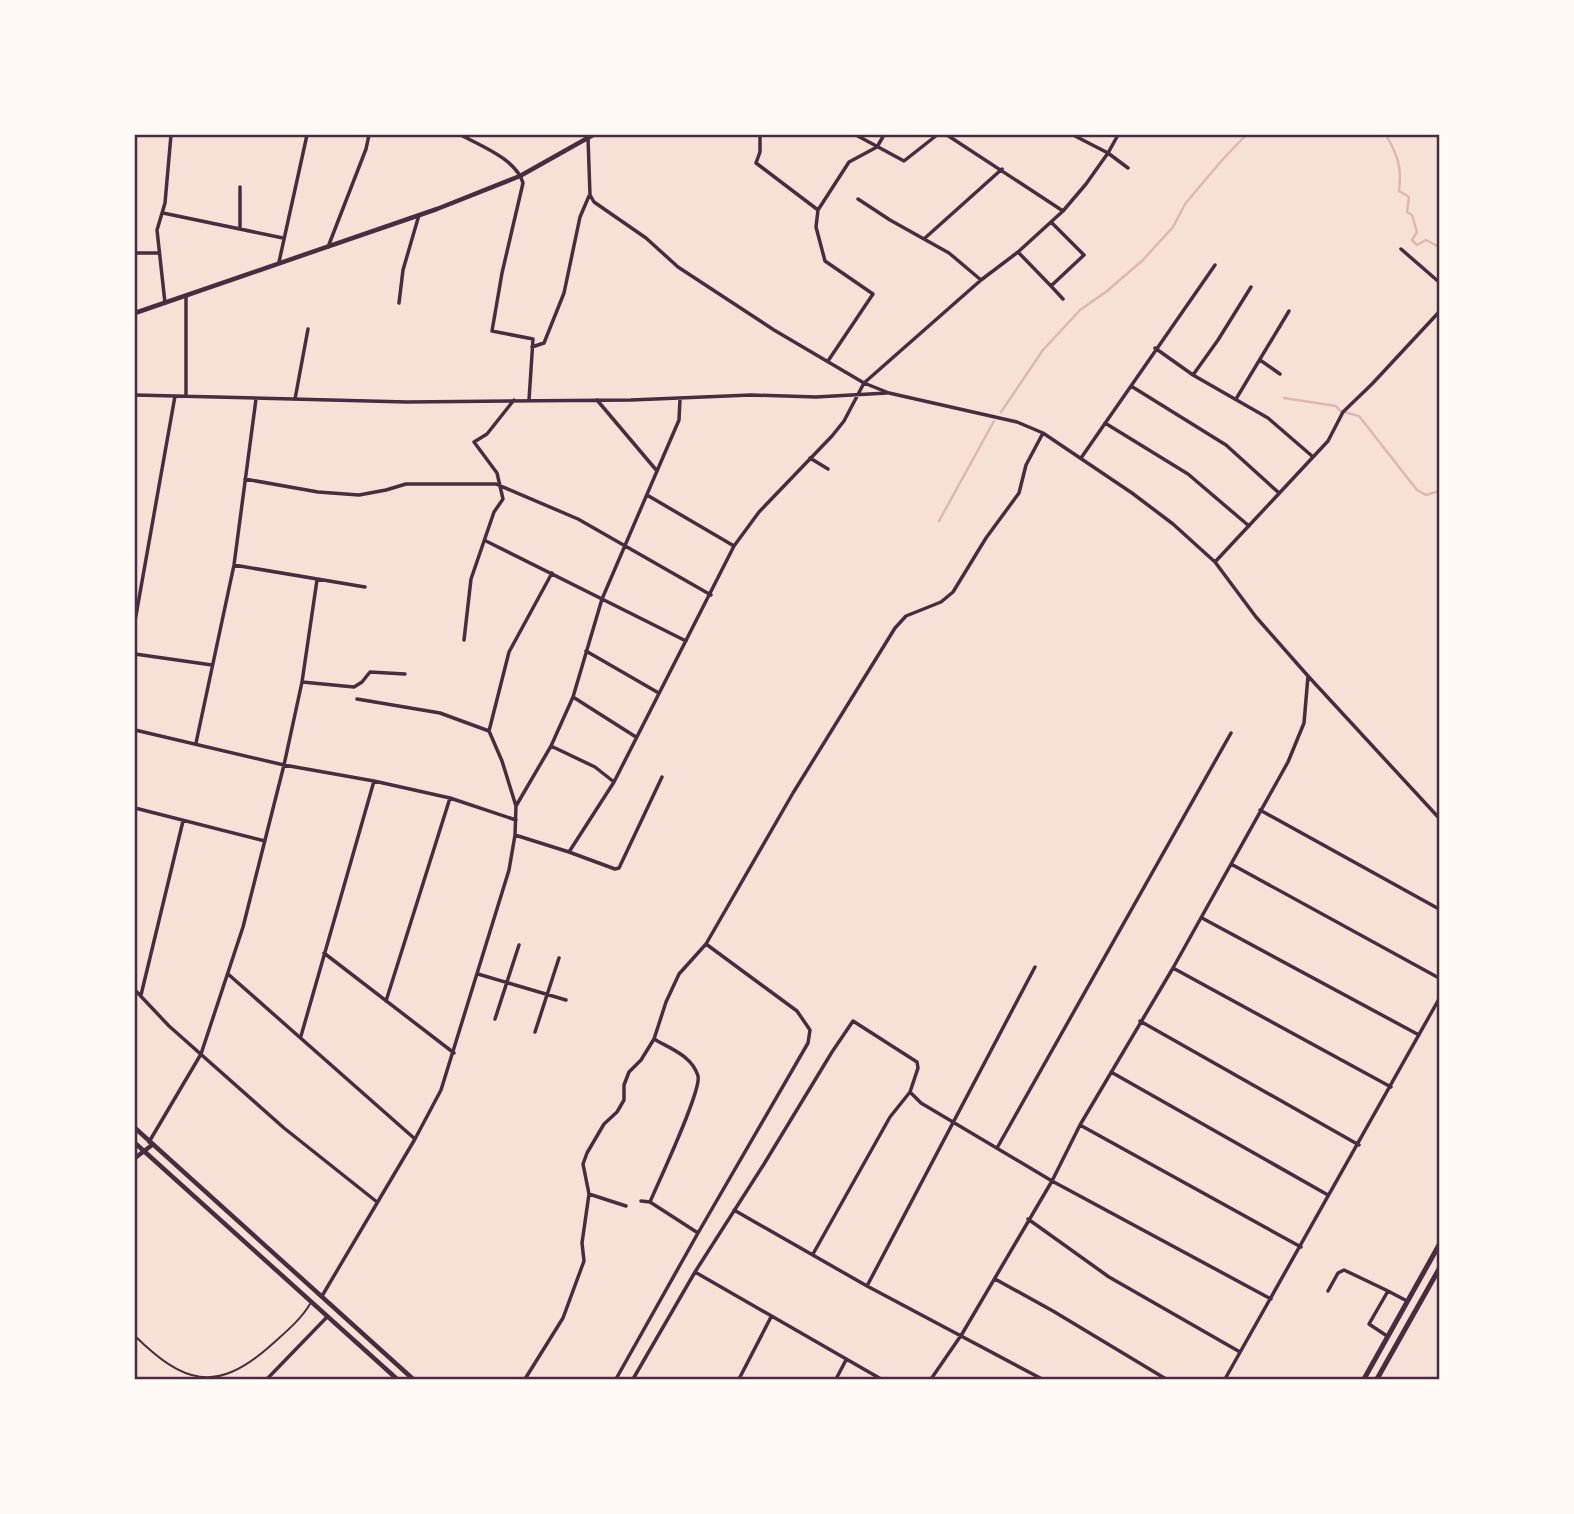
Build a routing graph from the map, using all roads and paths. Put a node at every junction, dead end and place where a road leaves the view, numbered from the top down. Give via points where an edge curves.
1 (172, 135) edge
2 (307, 135) edge
3 (369, 135) edge
4 (461, 135) edge
5 (760, 135) edge
6 (856, 135) edge
7 (884, 135) edge
8 (937, 135) edge
9 (947, 135) edge
10 (1073, 135) edge
11 (1118, 135) edge
12 (591, 136) edge
13 (877, 146) junction
14 (1108, 153) junction
15 (1128, 168) dead end
16 (1002, 169) junction
17 (520, 176) junction
18 (240, 187) dead end
19 (590, 195) junction
20 (858, 199) dead end
21 (818, 210) junction
22 (1063, 211) junction
23 (163, 213) junction
24 (419, 215) junction
25 (1051, 222) junction
26 (240, 229) junction
27 (283, 238) junction
28 (925, 238) junction
29 (328, 247) junction
30 (1401, 249) dead end
31 (1018, 252) junction
32 (135, 253) edge
33 (159, 253) junction
34 (278, 264) junction
35 (1215, 265) dead end
36 (981, 280) junction
37 (1439, 282) edge
38 (1051, 286) junction
39 (1251, 287) dead end
40 (186, 296) junction
41 (1063, 299) dead end
42 (165, 303) junction
43 (399, 303) dead end
44 (1289, 311) dead end
45 (1439, 312) edge
46 (135, 313) edge
47 (308, 329) dead end
48 (533, 346) junction
49 (1155, 348) junction
50 (1260, 360) junction
51 (828, 361) junction
52 (1280, 374) dead end
53 (1193, 375) junction
54 (864, 383) junction
55 (1131, 386) junction
56 (889, 393) junction
57 (135, 395) edge
58 (186, 395) junction
59 (175, 396) junction
60 (856, 396) junction
61 (680, 398) junction
62 (256, 400) junction
63 (295, 400) junction
64 (514, 400) junction
65 (529, 400) junction
66 (597, 400) junction
67 (1236, 400) junction
68 (1105, 422) junction
69 (1043, 433) junction
70 (1312, 456) junction
71 (810, 458) junction
72 (1080, 459) junction
73 (828, 469) dead end
74 (657, 471) junction
75 (245, 479) junction
76 (500, 485) junction
77 (1279, 493) junction
78 (647, 495) junction
79 (1249, 526) junction
80 (486, 541) junction
81 (626, 546) junction
82 (734, 546) junction
83 (1215, 562) junction
84 (234, 565) junction
85 (552, 573) junction
86 (317, 580) junction
87 (366, 587) dead end
88 (711, 595) junction
89 (602, 599) junction
90 (135, 621) edge
91 (464, 640) dead end
92 (686, 641) junction
93 (586, 652) junction
94 (135, 653) edge
95 (212, 665) junction
96 (405, 674) dead end
97 (1308, 676) junction
98 (302, 682) junction
99 (657, 693) junction
100 (573, 697) junction
101 (357, 699) dead end
102 (135, 730) edge
103 (489, 731) junction
104 (1231, 733) dead end
105 (637, 737) junction
106 (196, 743) junction
107 (551, 746) junction
108 (284, 765) junction
109 (662, 777) dead end
110 (374, 780) junction
111 (614, 782) junction
112 (450, 798) junction
113 (516, 806) junction
114 (135, 808) edge
115 (1260, 810) junction
116 (1439, 818) edge
117 (516, 820) junction
118 (183, 821) junction
119 (515, 835) junction
120 (265, 841) junction
121 (569, 852) junction
122 (1231, 864) junction
123 (1439, 909) edge
124 (1202, 918) junction
125 (706, 944) junction
126 (519, 945) dead end
127 (324, 953) junction
128 (559, 958) dead end
129 (1035, 967) dead end
130 (1173, 968) junction
131 (228, 974) junction
132 (478, 974) junction
133 (1439, 978) edge
134 (507, 983) junction
135 (135, 990) edge
136 (141, 995) junction
137 (547, 995) junction
138 (1439, 999) edge
139 (566, 1000) dead end
140 (386, 1001) junction
141 (495, 1019) dead end
142 (1140, 1021) junction
143 (535, 1032) dead end
144 (1419, 1035) junction
145 (301, 1036) junction
146 (654, 1039) junction
147 (454, 1053) junction
148 (201, 1054) junction
149 (1111, 1072) junction
150 (1391, 1087) junction
151 (910, 1092) junction
152 (952, 1121) junction
153 (1080, 1125) junction
154 (135, 1128) edge
155 (415, 1139) junction
156 (135, 1143) edge
157 (150, 1143) junction
158 (1359, 1145) junction
159 (997, 1148) junction
160 (143, 1150) junction
161 (135, 1158) edge
162 (1052, 1181) junction
163 (589, 1194) junction
164 (1329, 1195) junction
165 (640, 1201) dead end
166 (377, 1202) junction
167 (650, 1202) junction
168 (626, 1206) dead end
169 (734, 1210) junction
170 (1028, 1219) junction
171 (698, 1233) junction
172 (1439, 1245) edge
173 (1301, 1247) junction
174 (813, 1254) junction
175 (1439, 1269) edge
176 (695, 1272) junction
177 (995, 1279) junction
178 (867, 1286) junction
179 (1328, 1291) dead end
180 (1388, 1291) junction
181 (321, 1296) junction
182 (1271, 1299) junction
183 (1407, 1301) junction
184 (311, 1302) junction
185 (327, 1317) junction
186 (771, 1317) junction
187 (962, 1334) junction
188 (135, 1336) edge
189 (1387, 1336) junction
190 (1240, 1352) junction
191 (846, 1360) junction
192 (267, 1379) edge
193 (397, 1379) edge
194 (413, 1379) edge
195 (525, 1379) edge
196 (616, 1379) edge
197 (633, 1379) edge
198 (739, 1379) edge
199 (836, 1379) edge
200 (881, 1379) edge
201 (931, 1379) edge
202 (1042, 1379) edge
203 (1166, 1379) edge
204 (1225, 1379) edge
205 (1364, 1379) edge
206 (1377, 1379) edge

1 - 23 street
2 - 27 street
3 - 29 street
4 - 17 street
5 - 21 street via 756,163
6 - 13 street
7 - 13 street
8 - 13 street via 904,161
9 - 16 street
10 - 14 street
11 - 14 street
12 - 17 main road
12 - 19 street
13 - 21 street via 849,162
14 - 15 street
14 - 22 street
16 - 22 street
16 - 28 street
17 - 24 main road
17 - 48 street via 522,191 492,331 533,339
18 - 26 street
19 - 48 street via 580,217 564,293 544,343
19 - 51 street via 678,267
20 - 28 street
21 - 51 street via 816,227 825,261 873,294
22 - 25 street
23 - 26 street
23 - 33 street via 157,225
24 - 29 main road
24 - 43 street
25 - 31 street
25 - 38 street via 1084,255
26 - 27 street
27 - 34 street
28 - 36 street
29 - 34 main road
30 - 37 street
31 - 36 street
31 - 38 street
32 - 33 street
33 - 42 street
34 - 40 main road
35 - 49 street
36 - 54 street
38 - 41 street
39 - 53 street
40 - 42 main road
40 - 58 street
42 - 46 main road
44 - 50 street
45 - 70 street via 1343,412 1328,441
47 - 63 street
48 - 65 street
49 - 53 street
49 - 55 street
50 - 52 street
50 - 67 street
51 - 54 street
53 - 67 street
54 - 56 street
54 - 60 street
55 - 68 street
55 - 77 street via 1227,445
56 - 60 street
56 - 69 street via 1017,422
57 - 59 street
58 - 59 street
58 - 62 street
59 - 90 street
60 - 61 street
60 - 71 street via 844,421
61 - 66 street
61 - 74 street via 679,420
62 - 63 street
62 - 75 street
63 - 64 street
64 - 65 street
64 - 76 street via 487,434 474,442 497,473
65 - 66 street
66 - 74 street
67 - 70 street via 1268,418
68 - 72 street
68 - 79 street via 1188,474
69 - 72 street
69 - 125 street via 1026,465 1019,493 953,592 941,603 906,616 895,628
70 - 77 street
71 - 73 street
71 - 82 street
72 - 83 street via 1153,509
74 - 78 street
75 - 76 street via 359,495 406,484
75 - 84 street
76 - 80 street via 503,499
76 - 81 street
77 - 79 street
78 - 81 street
78 - 82 street
79 - 83 street
80 - 85 street
80 - 91 street via 471,579
81 - 88 street
81 - 89 street
82 - 88 street
83 - 97 street
84 - 86 street
84 - 95 street
85 - 89 street
85 - 103 street via 509,652
86 - 87 street
86 - 98 street
88 - 92 street
89 - 92 street
89 - 93 street
92 - 99 street
93 - 99 street
93 - 100 street
94 - 95 street
95 - 106 street
96 - 98 street via 370,672 354,687
97 - 115 street via 1304,723
97 - 116 street
98 - 108 street
99 - 105 street
100 - 105 street
100 - 107 street
101 - 103 street via 440,713
102 - 106 street
103 - 113 street
104 - 159 street
105 - 111 street
106 - 108 street
107 - 111 street via 595,767
107 - 113 street
108 - 110 street
108 - 120 street
109 - 121 street via 619,868
110 - 112 street
110 - 127 street
111 - 121 street
112 - 117 street
112 - 140 street
113 - 117 street
114 - 118 street
115 - 122 street
115 - 123 street
117 - 119 street
118 - 120 street
118 - 136 street
119 - 121 street
119 - 132 street
120 - 131 street
122 - 124 street
122 - 133 street
124 - 130 street
124 - 144 street
125 - 146 street via 679,974
125 - 171 street via 797,1011 810,1030 808,1043
126 - 134 street
127 - 140 street
127 - 145 street
128 - 137 street
129 - 152 street
130 - 142 street
130 - 150 street
131 - 145 street
131 - 148 street
132 - 134 street
132 - 147 street
134 - 137 street
134 - 141 street
135 - 136 street
136 - 148 street
137 - 139 street
137 - 143 street
138 - 144 street
140 - 147 street
142 - 149 street
142 - 158 street
144 - 150 street
145 - 155 street
146 - 163 street via 629,1072 624,1100 590,1146 583,1164
146 - 167 street via 688,1059 698,1083
147 - 155 street
148 - 157 street
148 - 166 street
149 - 153 street
149 - 164 street
150 - 158 street
151 - 152 street
151 - 169 street via 917,1062 853,1021
151 - 174 street via 890,1117
152 - 159 street
152 - 178 street
153 - 162 street
153 - 173 street
154 - 157 main road
155 - 166 street
156 - 160 main road
157 - 160 main road
157 - 181 main road
158 - 164 street
159 - 162 street
160 - 161 main road
160 - 184 main road
162 - 170 street
162 - 182 street
163 - 168 street
163 - 195 street via 584,1261 563,1318
164 - 173 street
165 - 167 street
166 - 181 street
167 - 171 street
169 - 174 street
169 - 176 street
170 - 177 street
170 - 190 street via 1109,1277
171 - 196 street
172 - 183 main road
173 - 182 street
174 - 178 street
175 - 206 main road
176 - 186 street
176 - 197 street
177 - 187 street
177 - 203 street
178 - 187 street
179 - 180 street via 1344,1270
180 - 183 street
180 - 189 street via 1369,1324
181 - 194 main road
182 - 190 street
183 - 189 main road
184 - 185 main road
184 - 188 lane via 262,1352 221,1377 205,1378 167,1364
185 - 192 street
185 - 193 main road
186 - 191 street
186 - 198 street
187 - 201 street
187 - 202 street
189 - 205 main road
190 - 204 street
191 - 199 street
191 - 200 street

